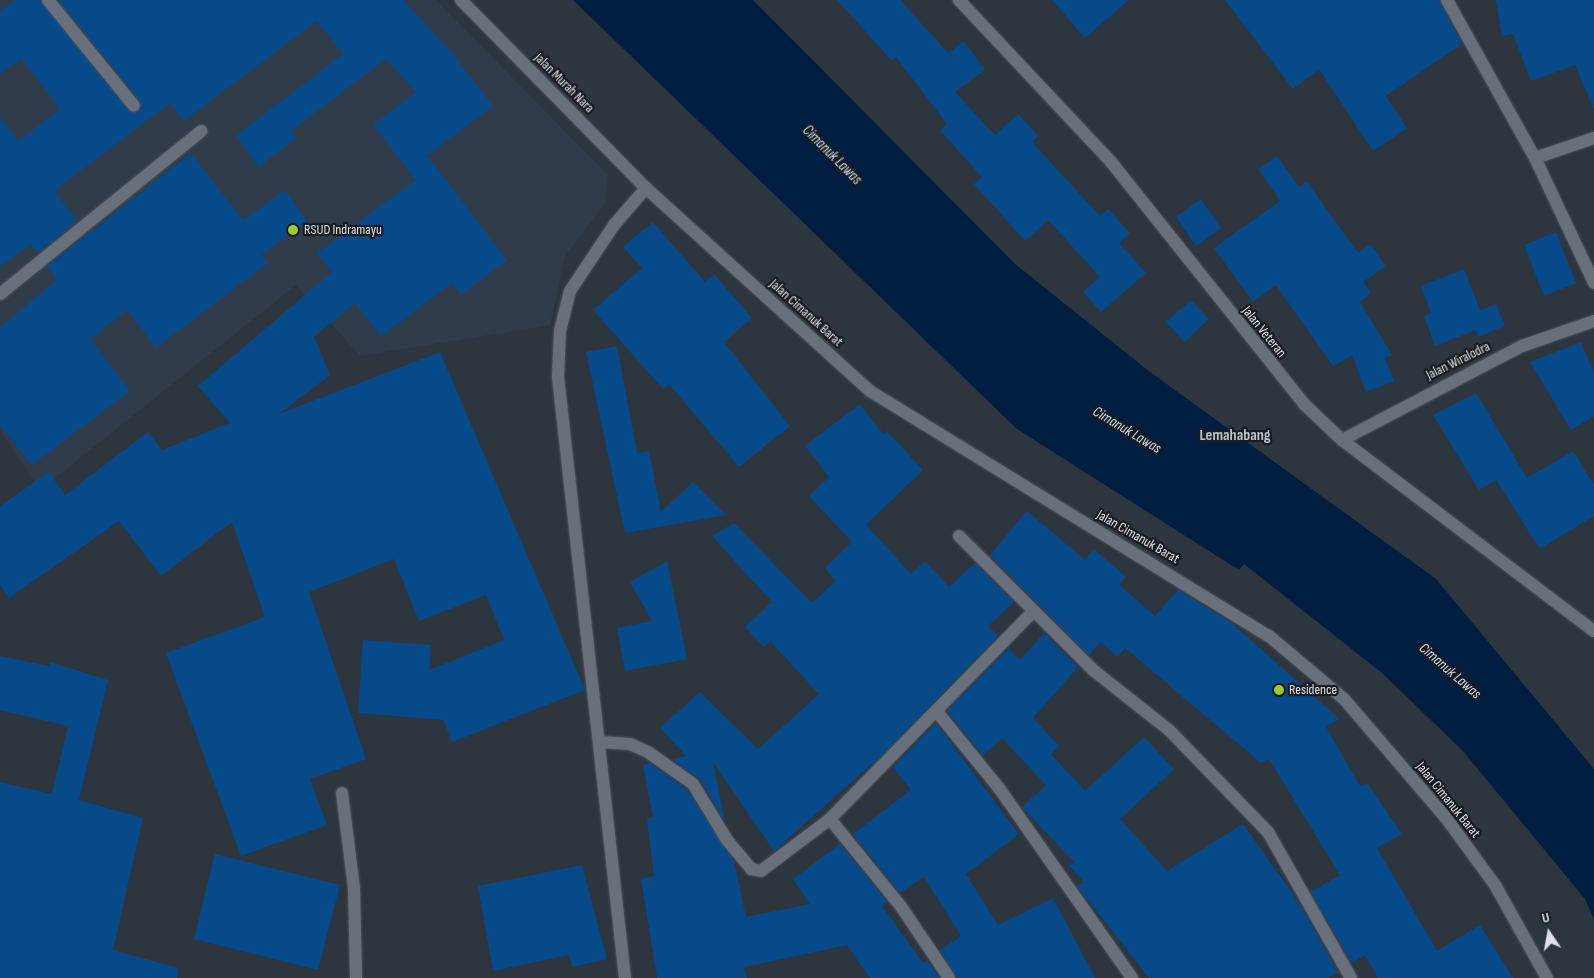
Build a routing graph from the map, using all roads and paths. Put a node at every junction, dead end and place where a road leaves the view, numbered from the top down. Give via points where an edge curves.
1 (48, 0) edge
2 (461, 0) edge
3 (959, 0) edge
4 (1447, 0) edge
5 (134, 106) dead end
6 (201, 131) dead end
7 (1594, 138) edge
8 (1535, 158) junction
9 (646, 188) junction
10 (1594, 283) edge
11 (0, 294) edge
12 (1594, 321) edge
13 (1342, 440) junction
14 (959, 536) dead end
15 (1034, 611) junction
16 (1594, 631) edge
17 (938, 712) junction
18 (600, 742) junction
19 (342, 793) dead end
20 (830, 818) junction
21 (356, 978) edge
22 (625, 978) edge
23 (949, 978) edge
24 (1132, 978) edge
25 (1351, 978) edge
26 (1547, 978) edge

1 - 5 street
2 - 9 street, Jalan Murah Nara
3 - 13 street, Jalan Veteran via 1110,162 1288,387
4 - 8 street
6 - 11 street
7 - 8 street
8 - 10 street
9 - 18 street via 614,225 570,291 560,331 558,377
9 - 26 street, Jalan Cimanuk Barat via 870,390 1269,636 1344,699 1446,818 1495,885
12 - 13 street, Jalan Wiralodra via 1522,346
13 - 16 street, Jalan Veteran
14 - 15 street
15 - 17 street
15 - 25 street via 1093,670 1169,730 1268,832
17 - 20 street
17 - 24 street via 999,788
18 - 20 street via 630,744 648,752 693,784 727,840 756,871 770,866
18 - 22 street
19 - 21 street via 354,888
20 - 23 street via 902,908

